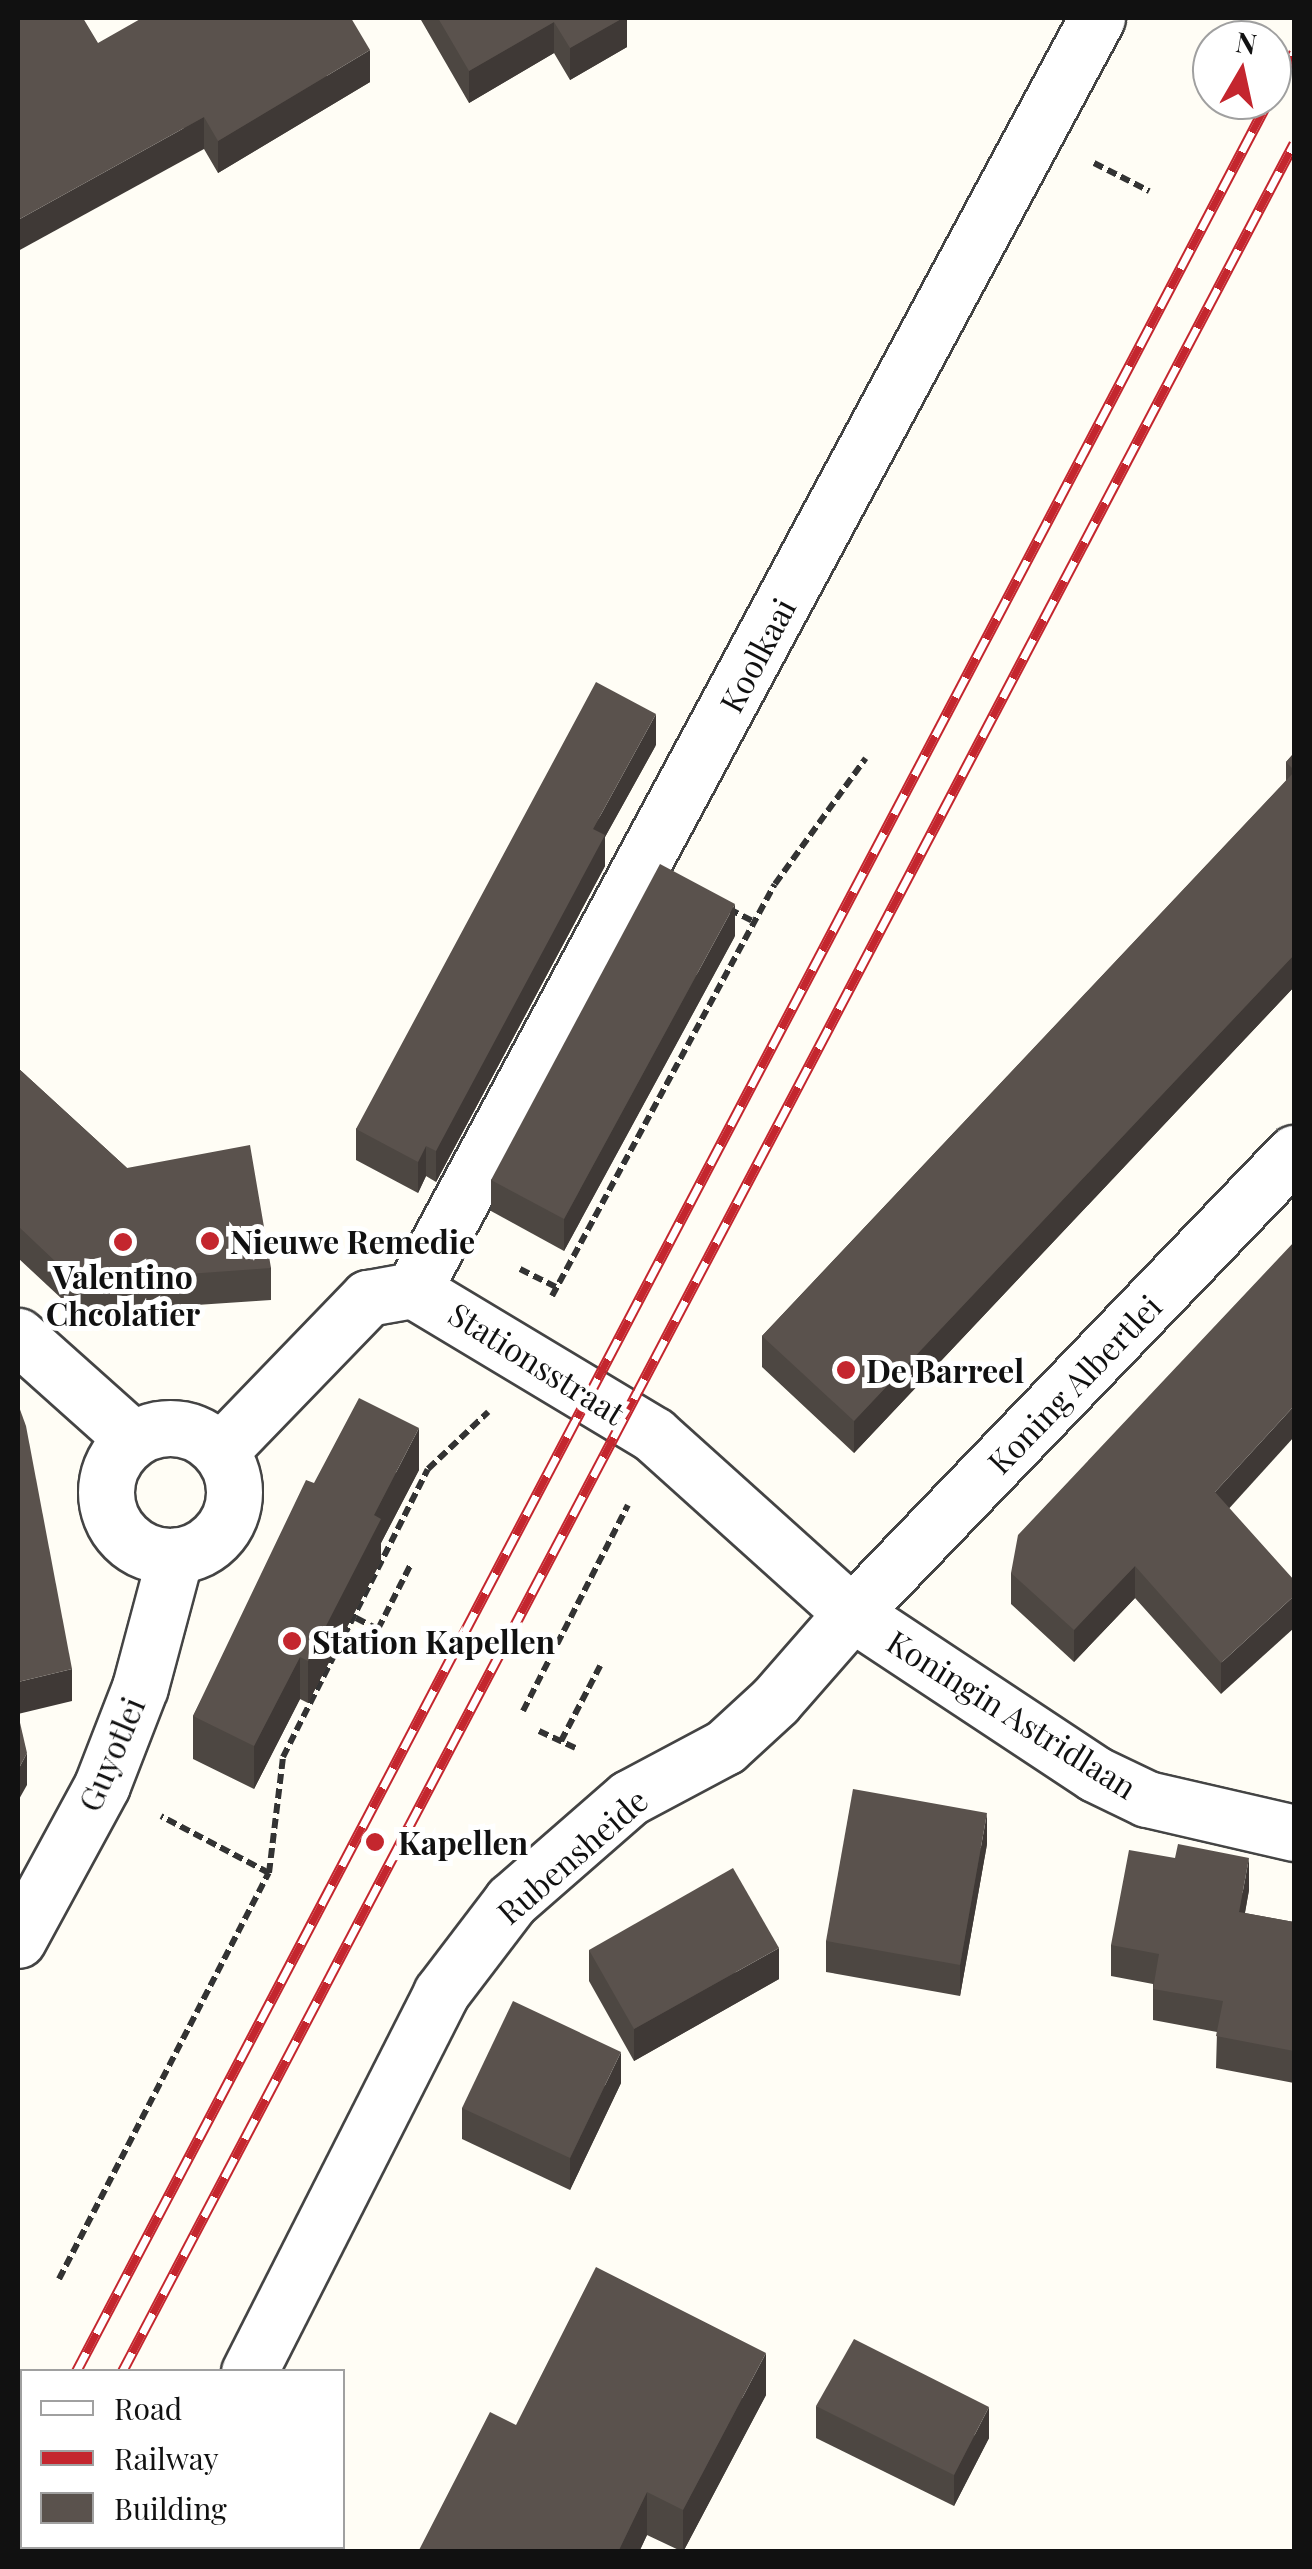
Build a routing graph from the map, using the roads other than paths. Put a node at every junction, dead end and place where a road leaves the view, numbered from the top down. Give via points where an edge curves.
1 (1097, 18) edge
2 (1294, 1154) edge
3 (414, 1290) junction
4 (18, 1336) edge
5 (133, 1439) junction
6 (220, 1450) junction
7 (175, 1556) junction
8 (852, 1612) junction
9 (1294, 1833) edge
10 (18, 1940) edge
11 (251, 2369) edge

1 - 3 street, Koolkaai
2 - 8 street, Koning Albertlei
3 - 6 street, Stationsstraat via 368,1298
3 - 8 street, Stationsstraat via 677,1453 742,1520
4 - 5 street
5 - 6 street via 162,1427 194,1431
5 - 7 street via 113,1460 105,1485 109,1513 135,1545
6 - 7 street via 233,1476 234,1503 223,1530 202,1548
7 - 10 street, Guyotlei via 140,1687 102,1786
8 - 9 street, Koningin Astridlaan via 1096,1774 1147,1799
8 - 11 street, Rubensheide via 818,1659 725,1747 629,1798 511,1900 441,1993

